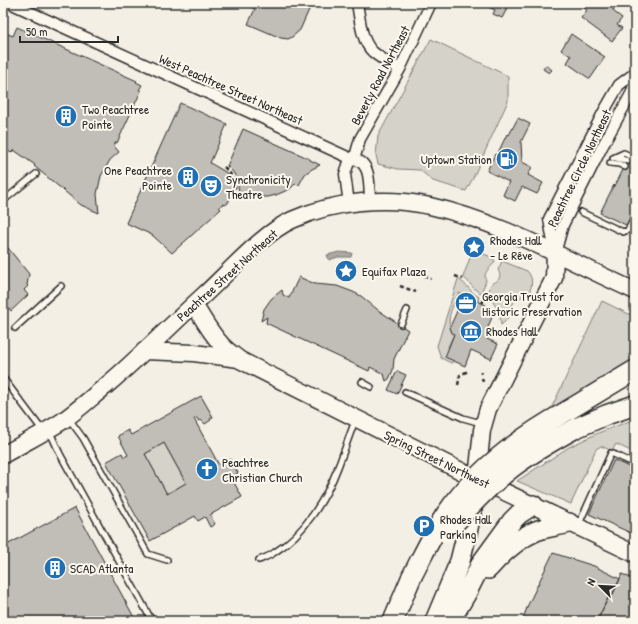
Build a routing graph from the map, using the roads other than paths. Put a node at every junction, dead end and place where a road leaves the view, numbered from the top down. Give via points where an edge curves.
1 (10, 3) edge
2 (357, 3) edge
3 (431, 3) edge
4 (23, 6) edge
5 (400, 69) junction
6 (635, 73) edge
7 (635, 82) edge
8 (603, 113) junction
9 (616, 120) junction
10 (629, 159) dead end
11 (354, 160) junction
12 (625, 167) dead end
13 (36, 174) dead end
14 (3, 200) edge
15 (370, 201) junction
16 (349, 204) junction
17 (581, 212) dead end
18 (635, 216) edge
19 (555, 254) junction
20 (61, 286) dead end
21 (635, 291) edge
22 (194, 304) junction
23 (407, 310) dead end
24 (401, 324) dead end
25 (15, 328) dead end
26 (144, 351) junction
27 (240, 360) junction
28 (635, 370) edge
29 (3, 378) edge
30 (362, 382) dead end
31 (371, 387) dead end
32 (405, 392) dead end
33 (635, 405) edge
34 (67, 417) junction
35 (356, 419) junction
36 (484, 424) junction
37 (46, 430) junction
38 (3, 455) edge
39 (635, 464) edge
40 (477, 479) junction
41 (533, 505) junction
42 (573, 525) junction
43 (635, 554) edge
44 (167, 560) dead end
45 (259, 560) dead end
46 (412, 576) junction
47 (466, 594) junction
48 (395, 615) edge
49 (152, 621) edge
50 (436, 621) edge
51 (450, 621) edge

1 - 4 street, West Peachtree Street Northeast
2 - 5 street via 362,31 372,52
3 - 5 street, Beverly Road Northeast
4 - 11 street, West Peachtree Street Northeast
5 - 11 street, Beverly Road Northeast via 360,139
6 - 8 street, Peachtree Circle Northeast via 619,85
7 - 9 street, Peachtree Circle Northeast
8 - 9 lane
8 - 19 street, Peachtree Circle Northeast via 549,219
9 - 19 street, Peachtree Circle Northeast via 563,225
10 - 12 lane via 624,153 611,161
11 - 15 street, West Peachtree Street Northeast via 363,163 369,177
11 - 16 street via 349,162 346,174
13 - 14 lane
15 - 16 main road, Peachtree Street Northeast
15 - 19 main road, Peachtree Street Northeast via 406,203 453,212 479,220
16 - 22 main road, Peachtree Street Northeast via 312,212 291,220 253,249
17 - 18 lane via 623,232 628,230
19 - 21 main road, Peachtree Street Northeast
19 - 36 main road via 554,278 488,409
20 - 25 lane
22 - 26 main road, Peachtree Street Northeast
22 - 27 main road, Spring Street Northwest via 215,337
23 - 24 lane
26 - 27 main road, Spring Street Northwest via 194,352
26 - 34 main road, Peachtree Street Northeast
27 - 35 main road, Spring Street Northwest
28 - 46 highway, bridge via 547,422 495,461 470,485 447,513 428,543
29 - 37 lane
30 - 31 lane
32 - 36 lane via 463,418
33 - 46 highway, bridge via 576,428 513,467 455,522
34 - 37 main road, Peachtree Street Northeast
34 - 44 lane via 84,438 148,554
35 - 40 main road, Spring Street Northwest
35 - 45 lane via 338,468 309,522 275,553
36 - 40 main road
37 - 38 main road, Peachtree Street Northeast
37 - 49 lane
39 - 42 lane via 611,453
40 - 41 main road, Spring Street Northwest
40 - 50 highway via 460,561
41 - 42 main road, Spring Street Northwest
41 - 47 highway via 516,517 499,538 482,562
42 - 43 main road, Spring Street Northwest
42 - 47 highway via 537,531 521,539 491,566
46 - 48 highway
47 - 51 highway

